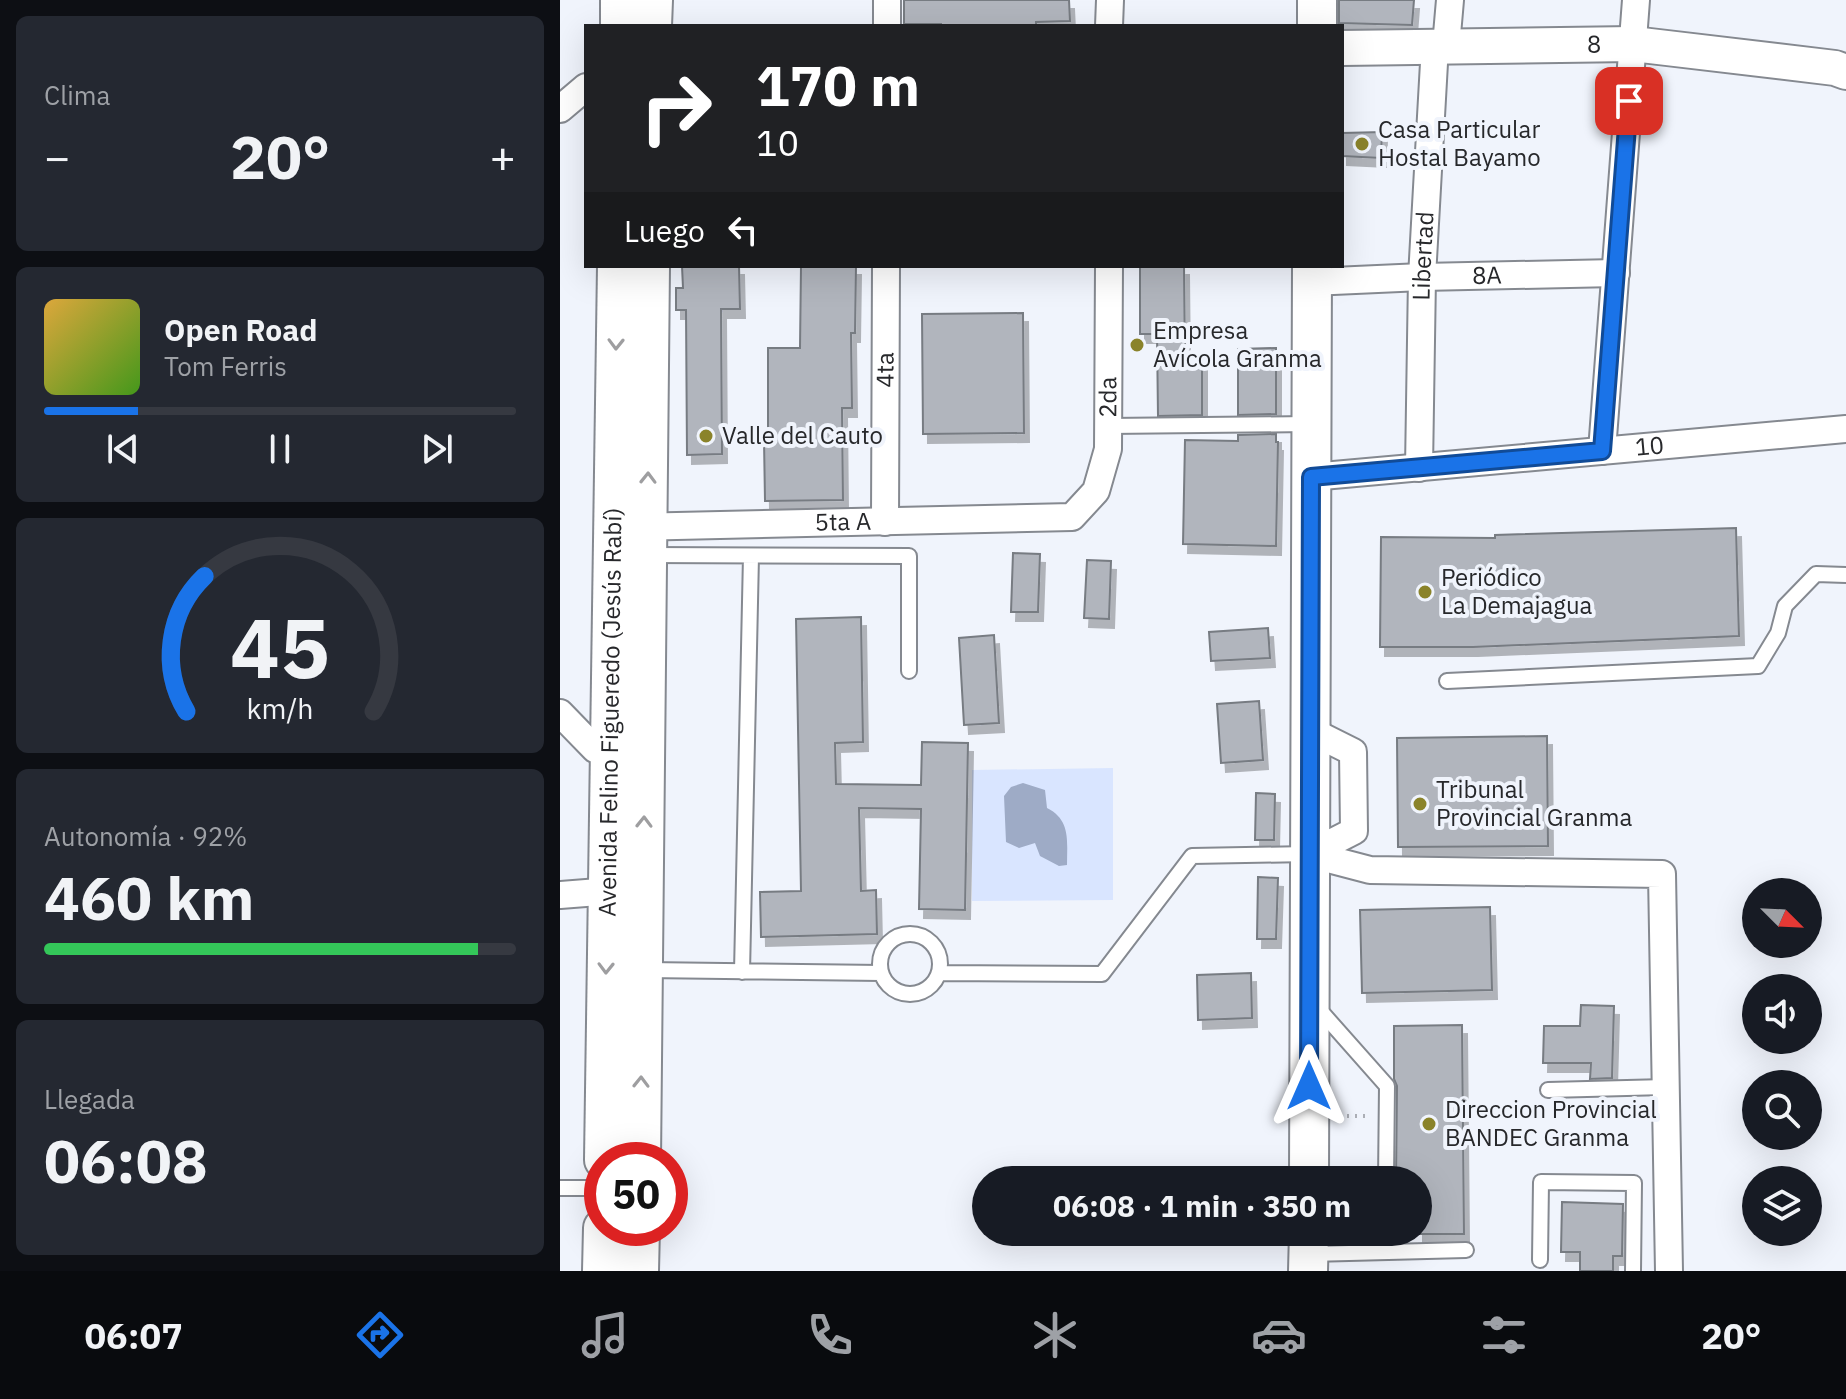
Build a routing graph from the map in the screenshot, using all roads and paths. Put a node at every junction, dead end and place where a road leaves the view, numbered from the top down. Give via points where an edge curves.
1 (620, 0) edge
2 (653, 0) edge
3 (887, 0) edge
4 (1110, 0) edge
5 (1317, 0) edge
6 (1450, 0) edge
7 (1636, 0) edge
8 (620, 24) edge
9 (652, 24) edge
10 (887, 24) edge
11 (1109, 24) edge
12 (1317, 24) edge
13 (1633, 44) junction
14 (1440, 46) junction
15 (1344, 48) edge
16 (1846, 72) edge
17 (584, 89) edge
18 (560, 109) edge
19 (617, 268) edge
20 (650, 268) edge
21 (886, 268) edge
22 (1109, 268) edge
23 (1616, 273) junction
24 (1311, 274) edge
25 (1422, 277) junction
26 (1311, 424) junction
27 (1109, 426) junction
28 (1846, 429) edge
29 (1602, 451) junction
30 (1419, 468) junction
31 (1311, 477) junction
32 (1072, 517) joint
33 (885, 522) junction
34 (636, 536) junction
35 (751, 556) junction
36 (1846, 575) edge
37 (909, 671) dead end
38 (1447, 681) dead end
39 (560, 713) edge
40 (610, 748) junction
41 (1309, 854) junction
42 (626, 890) junction
43 (560, 895) edge
44 (643, 970) junction
45 (742, 972) junction
46 (881, 973) junction
47 (939, 973) junction
48 (1309, 998) junction
49 (1666, 1087) junction
50 (1548, 1090) dead end
51 (1309, 1116) junction
52 (1387, 1116) junction
53 (605, 1142) edge
54 (641, 1142) edge
55 (1309, 1166) edge
56 (1386, 1166) edge
57 (560, 1188) edge
58 (584, 1188) edge
59 (603, 1246) edge
60 (640, 1246) edge
61 (1385, 1246) edge
62 (1466, 1250) dead end
63 (1309, 1252) edge
64 (1385, 1252) junction
65 (1540, 1260) dead end
66 (602, 1271) edge
67 (639, 1271) edge
68 (1633, 1271) edge
69 (1669, 1271) edge

1 - 8 main road
2 - 9 main road
3 - 10 street
4 - 11 street
5 - 12 main road
6 - 14 street, Libertad
7 - 13 street
13 - 14 street, 8
13 - 16 street, 8
13 - 23 street
14 - 15 street, 8
14 - 25 street, Libertad
17 - 18 street
19 -> 34 main road, Avenida Felino Figueredo (Jesús Rabí)
34 -> 20 main road, Avenida Felino Figueredo (Jesús Rabí)
21 - 33 street, 4ta
22 - 27 street, 2da
23 - 25 street, 8A
23 - 29 street
24 - 25 street, 8A
24 - 26 main road
25 - 30 street, Libertad
26 - 27 lane
26 - 31 main road
27 - 32 street, 2da via 1096,491
28 - 29 street, 10
29 - 30 street, 10
30 - 31 street, 10
31 - 41 main road
32 - 33 street, 5ta A
33 - 34 street, 5ta A
34 - 35 lane
34 - 40 main road, Avenida Felino Figueredo (Jesús Rabí)
42 -> 34 main road, Avenida Felino Figueredo (Jesús Rabí)
35 - 37 lane via 909,556
35 - 45 lane
36 - 38 lane via 1816,574 1805,585 1785,606 1778,633 1758,666
39 - 40 street via 595,749
40 - 42 main road, Avenida Felino Figueredo (Jesús Rabí)
41 - 47 lane via 1192,856 1102,974
41 - 48 main road
41 - 49 street via 1370,870 1662,874
42 - 43 street
42 - 44 main road, Avenida Felino Figueredo (Jesús Rabí)
42 -> 53 main road, Avenida Felino Figueredo (Jesús Rabí)
44 - 45 lane
54 -> 44 main road, Avenida Felino Figueredo (Jesús Rabí)
45 - 46 lane
46 - 47 lane via 891,988 910,994 928,989
46 - 47 lane via 888,943 916,934 939,953
48 - 51 main road
48 - 52 lane via 1387,1086
49 - 50 lane
49 - 69 street
51 - 52 path
51 - 55 main road
52 - 56 lane
57 - 58 lane
59 - 66 main road
60 - 67 main road
61 - 64 lane
62 - 64 lane
63 - 64 lane
65 - 68 lane via 1541,1182 1634,1183

